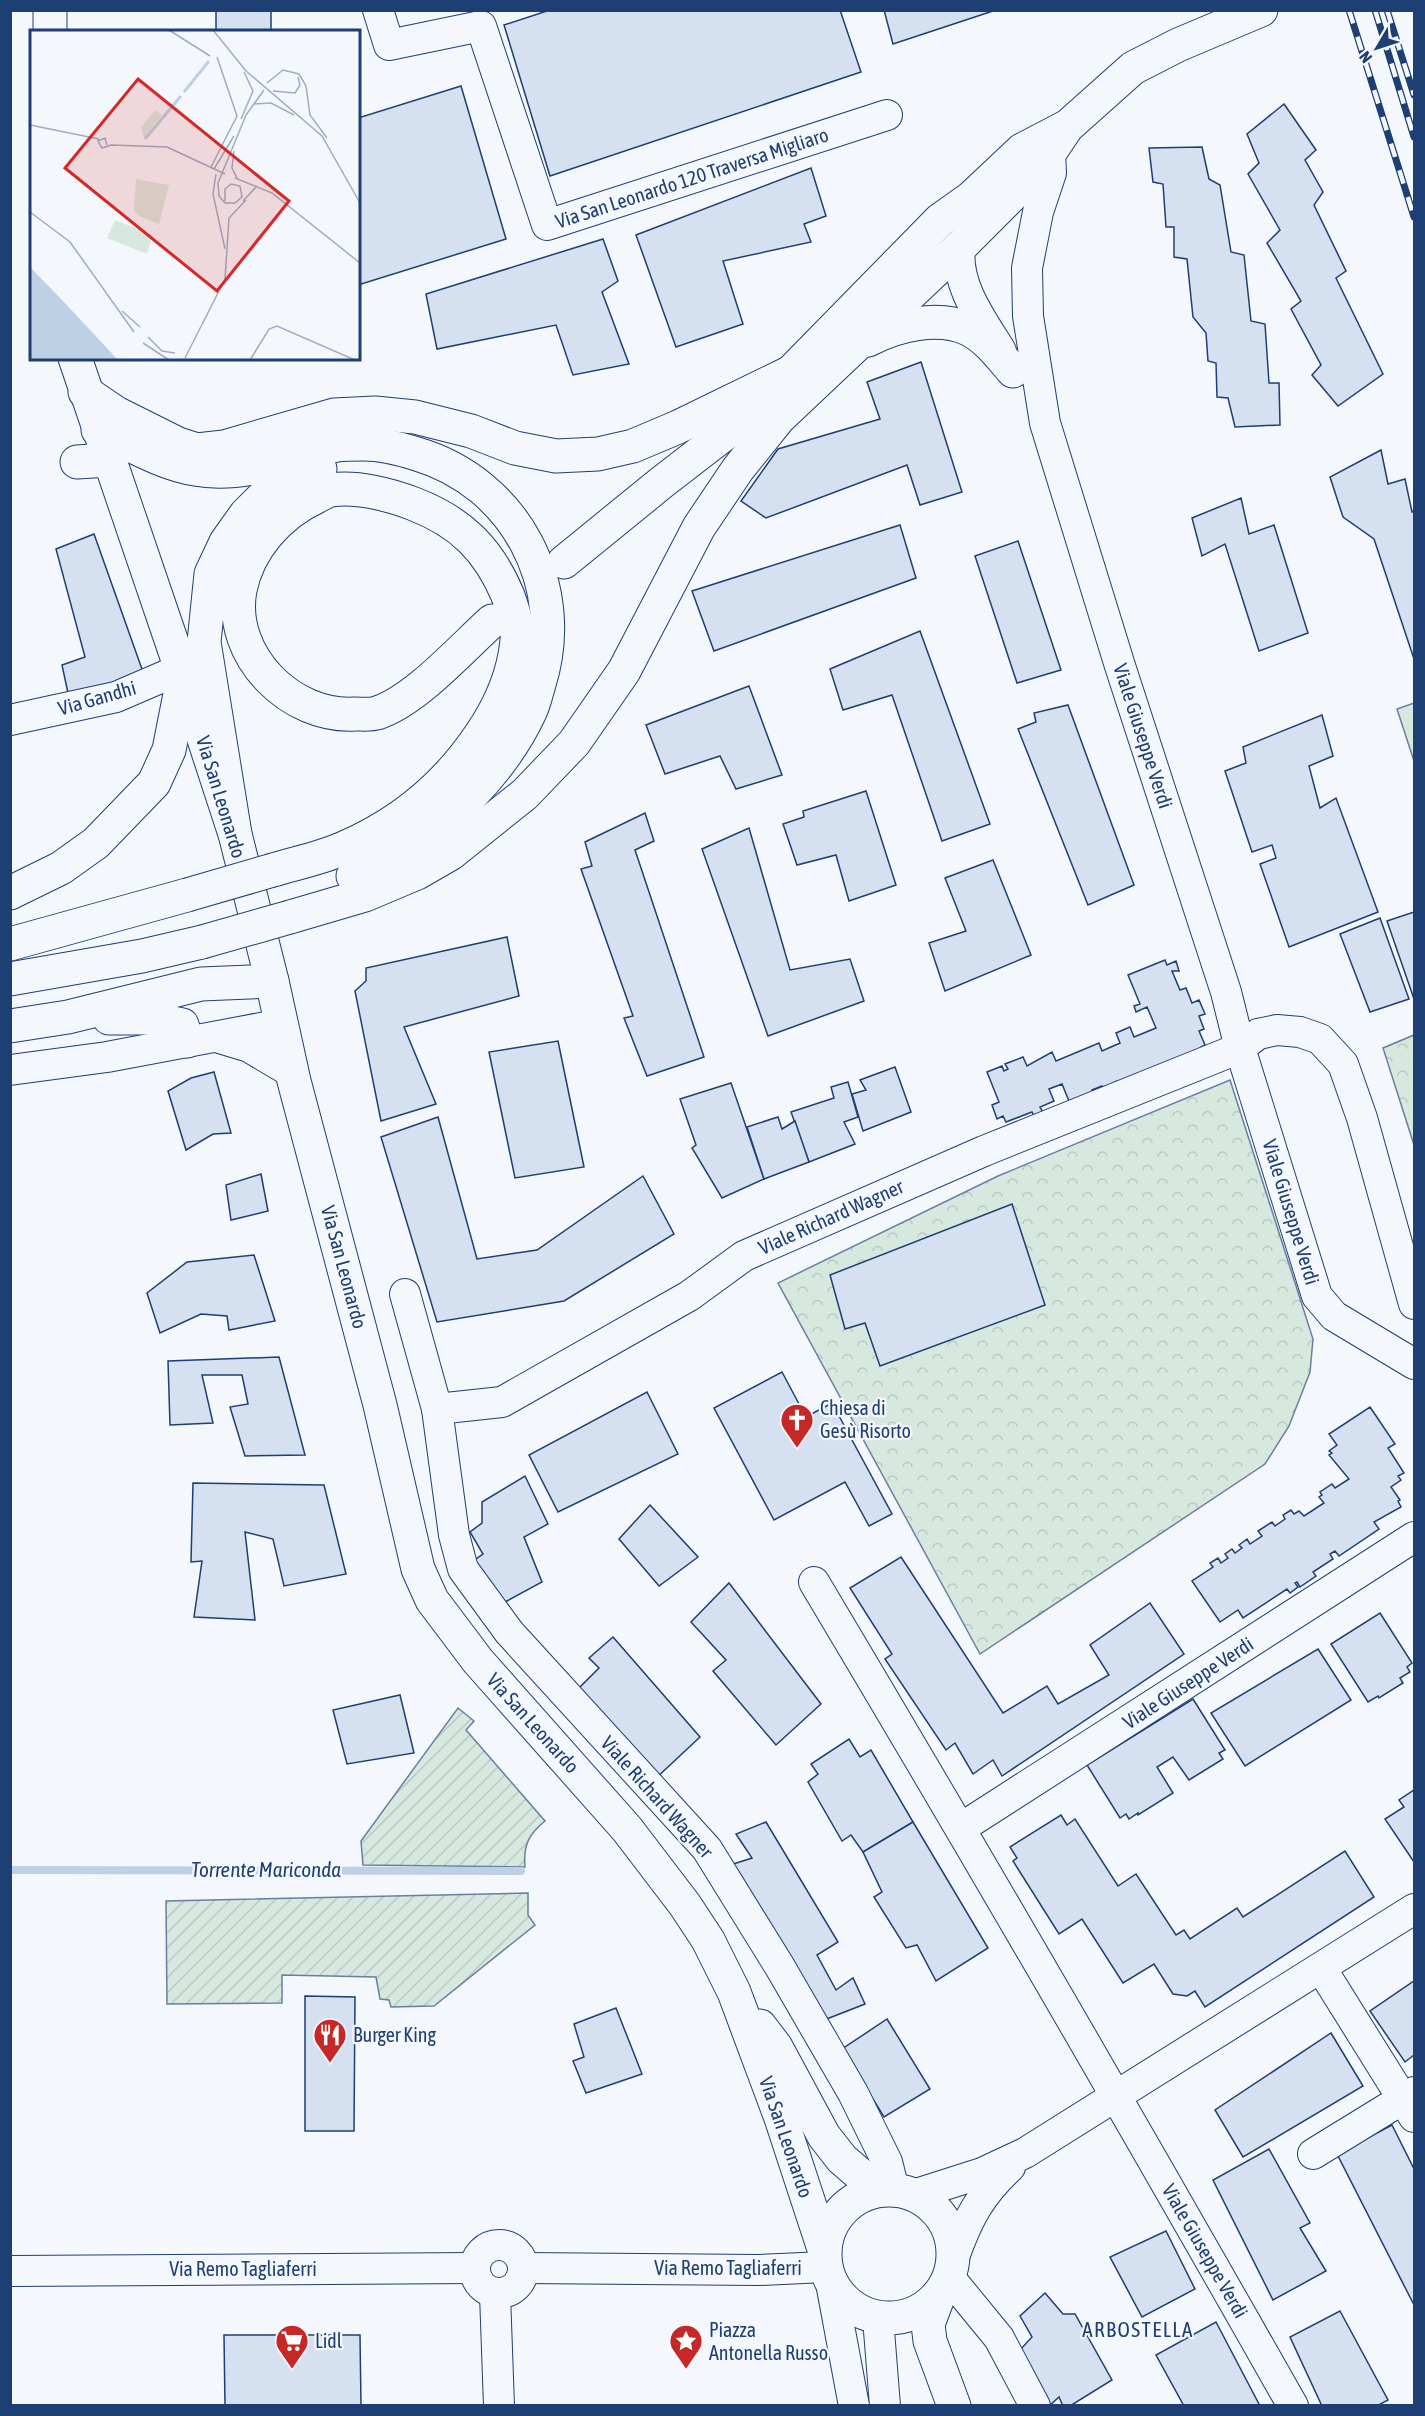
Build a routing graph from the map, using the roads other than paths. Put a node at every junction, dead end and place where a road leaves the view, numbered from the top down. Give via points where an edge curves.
1 (50, 10) edge
2 (378, 10) edge
3 (1253, 13) edge
4 (50, 30) edge
5 (887, 115) dead end
6 (1068, 126) junction
7 (1050, 153) junction
8 (971, 198) junction
9 (960, 247) junction
10 (848, 352) junction
11 (76, 360) edge
12 (1013, 371) junction
13 (790, 372) junction
14 (85, 392) junction
15 (1045, 423) junction
16 (104, 445) junction
17 (77, 462) dead end
18 (564, 562) dead end
19 (503, 616) junction
20 (182, 674) junction
21 (10, 720) edge
22 (234, 834) junction
23 (10, 893) edge
24 (282, 896) junction
25 (195, 921) junction
26 (10, 944) edge
27 (17, 977) edge
28 (272, 981) junction
29 (68, 1017) junction
30 (282, 1024) junction
31 (10, 1026) edge
32 (200, 1038) junction
33 (1240, 1048) junction
34 (10, 1070) edge
35 (293, 1073) junction
36 (405, 1294) dead end
37 (1414, 1304) edge
38 (1414, 1364) edge
39 (438, 1409) junction
40 (1414, 1537) edge
41 (814, 1582) dead end
42 (961, 1828) junction
43 (1414, 1909) edge
44 (1321, 1968) junction
45 (734, 1992) junction
46 (1117, 2096) junction
47 (1411, 2103) edge
48 (1025, 2153) junction
49 (1313, 2154) dead end
50 (895, 2191) junction
51 (827, 2266) junction
52 (475, 2268) junction
53 (523, 2268) junction
54 (10, 2271) edge
55 (948, 2276) junction
56 (495, 2294) junction
57 (881, 2318) junction
58 (499, 2406) edge
59 (855, 2406) edge
60 (885, 2406) edge
61 (948, 2406) edge
62 (954, 2406) edge
63 (1035, 2406) edge
64 (1293, 2406) edge

1 - 4 main road
2 - 5 street, Via San Leonardo 120 Traversa Migliaro via 389,45 481,26 547,225
3 - 6 main road via 1133,68
6 - 7 main road
6 - 8 main road via 1022,150
7 - 9 main road
7 - 15 street, Viale Giuseppe Verdi via 1051,173 1038,212 1027,268 1028,316
8 - 9 main road
8 - 13 main road via 940,220
9 - 10 main road
9 - 12 street, Viale Giuseppe Verdi via 959,266 973,306
10 - 12 main road via 896,328 956,325 987,342
10 - 24 main road via 779,418 738,469 699,527 624,672 574,743 525,794 450,854 365,895
11 - 14 main road, Via San Leonardo
12 - 15 street, Viale Giuseppe Verdi
13 - 14 main road via 633,446 598,454 556,456 415,417 375,413 334,415 224,447 197,450 116,413
13 - 18 main road via 754,411
14 - 16 main road, Via San Leonardo
15 - 33 street, Viale Giuseppe Verdi via 1226,992
16 - 17 main road
16 - 20 main road, Via San Leonardo
16 - 24 main road via 195,470 227,471 336,445 368,444 405,450 435,459 465,476 511,518 528,544 545,589 546,663 530,713 501,763 465,801 393,858 326,887
19 - 19 main road via 410,696 376,713 343,715 312,710 287,696 266,675 251,655 240,626 240,591 252,555 299,504 330,490 374,491 439,513 464,531 499,576
19 - 22 main road via 511,584 503,554 487,525 467,502 436,482 401,469 360,463 323,468 269,491 226,542 211,574 206,609 204,642
19 - 24 main road via 517,637 512,670 495,715 469,753 414,808 342,849
20 - 21 street, Via Gandhi via 116,697
20 - 22 main road, Via San Leonardo
20 - 23 main road via 169,750 154,783 96,843 61,868
22 - 28 main road, Via San Leonardo
24 - 25 main road, bridge
24 - 25 main road, bridge
25 - 26 main road
25 - 27 main road via 142,956
28 - 29 main road via 201,984
28 - 30 main road, Via San Leonardo
29 - 31 main road
29 - 32 main road via 148,1018 182,1025
30 - 32 street
30 - 35 main road, Via San Leonardo
32 - 34 street via 107,1058
32 - 35 street via 249,1047
33 - 37 street via 1258,1034 1277,1030 1300,1032 1320,1039 1342,1064 1362,1118
33 - 38 street, Viale Giuseppe Verdi via 1317,1296 1341,1320
33 - 39 street, Viale Richard Wagner via 984,1151 744,1256 689,1296 502,1402
35 - 45 main road, Via San Leonardo via 380,1405 418,1569 432,1600 478,1661 627,1829 708,1940
36 - 39 street, Viale Richard Wagner
39 - 50 street, Viale Richard Wagner via 462,1569 509,1632 707,1849 853,2093 887,2162
40 - 42 street, Viale Giuseppe Verdi
41 - 42 street, Viale Giuseppe Verdi
42 - 46 street, Viale Giuseppe Verdi
43 - 44 street
44 - 46 street
44 - 47 street
45 - 50 main road, Via San Leonardo via 776,2047 824,2136 842,2159
45 - 51 main road, Via San Leonardo via 781,2118
46 - 48 street
46 - 64 street, Viale Giuseppe Verdi
47 - 49 street
48 - 50 street via 982,2173
48 - 55 street via 978,2202 966,2223
50 - 51 main road via 862,2195 847,2204 828,2232
50 - 55 main road via 930,2204 943,2219 951,2237
51 - 53 street, Via Remo Tagliaferri via 759,2270
51 - 57 main road via 840,2297 853,2308
51 - 59 street
52 - 53 street via 485,2249 499,2245 518,2254
52 - 54 street, Via Remo Tagliaferri
52 - 56 street via 478,2282
53 - 56 street via 515,2287
55 - 57 main road via 918,2312
55 - 62 main road via 928,2324 930,2341
55 - 63 street via 999,2338
56 - 58 street
57 - 60 street
57 - 61 main road via 917,2358

